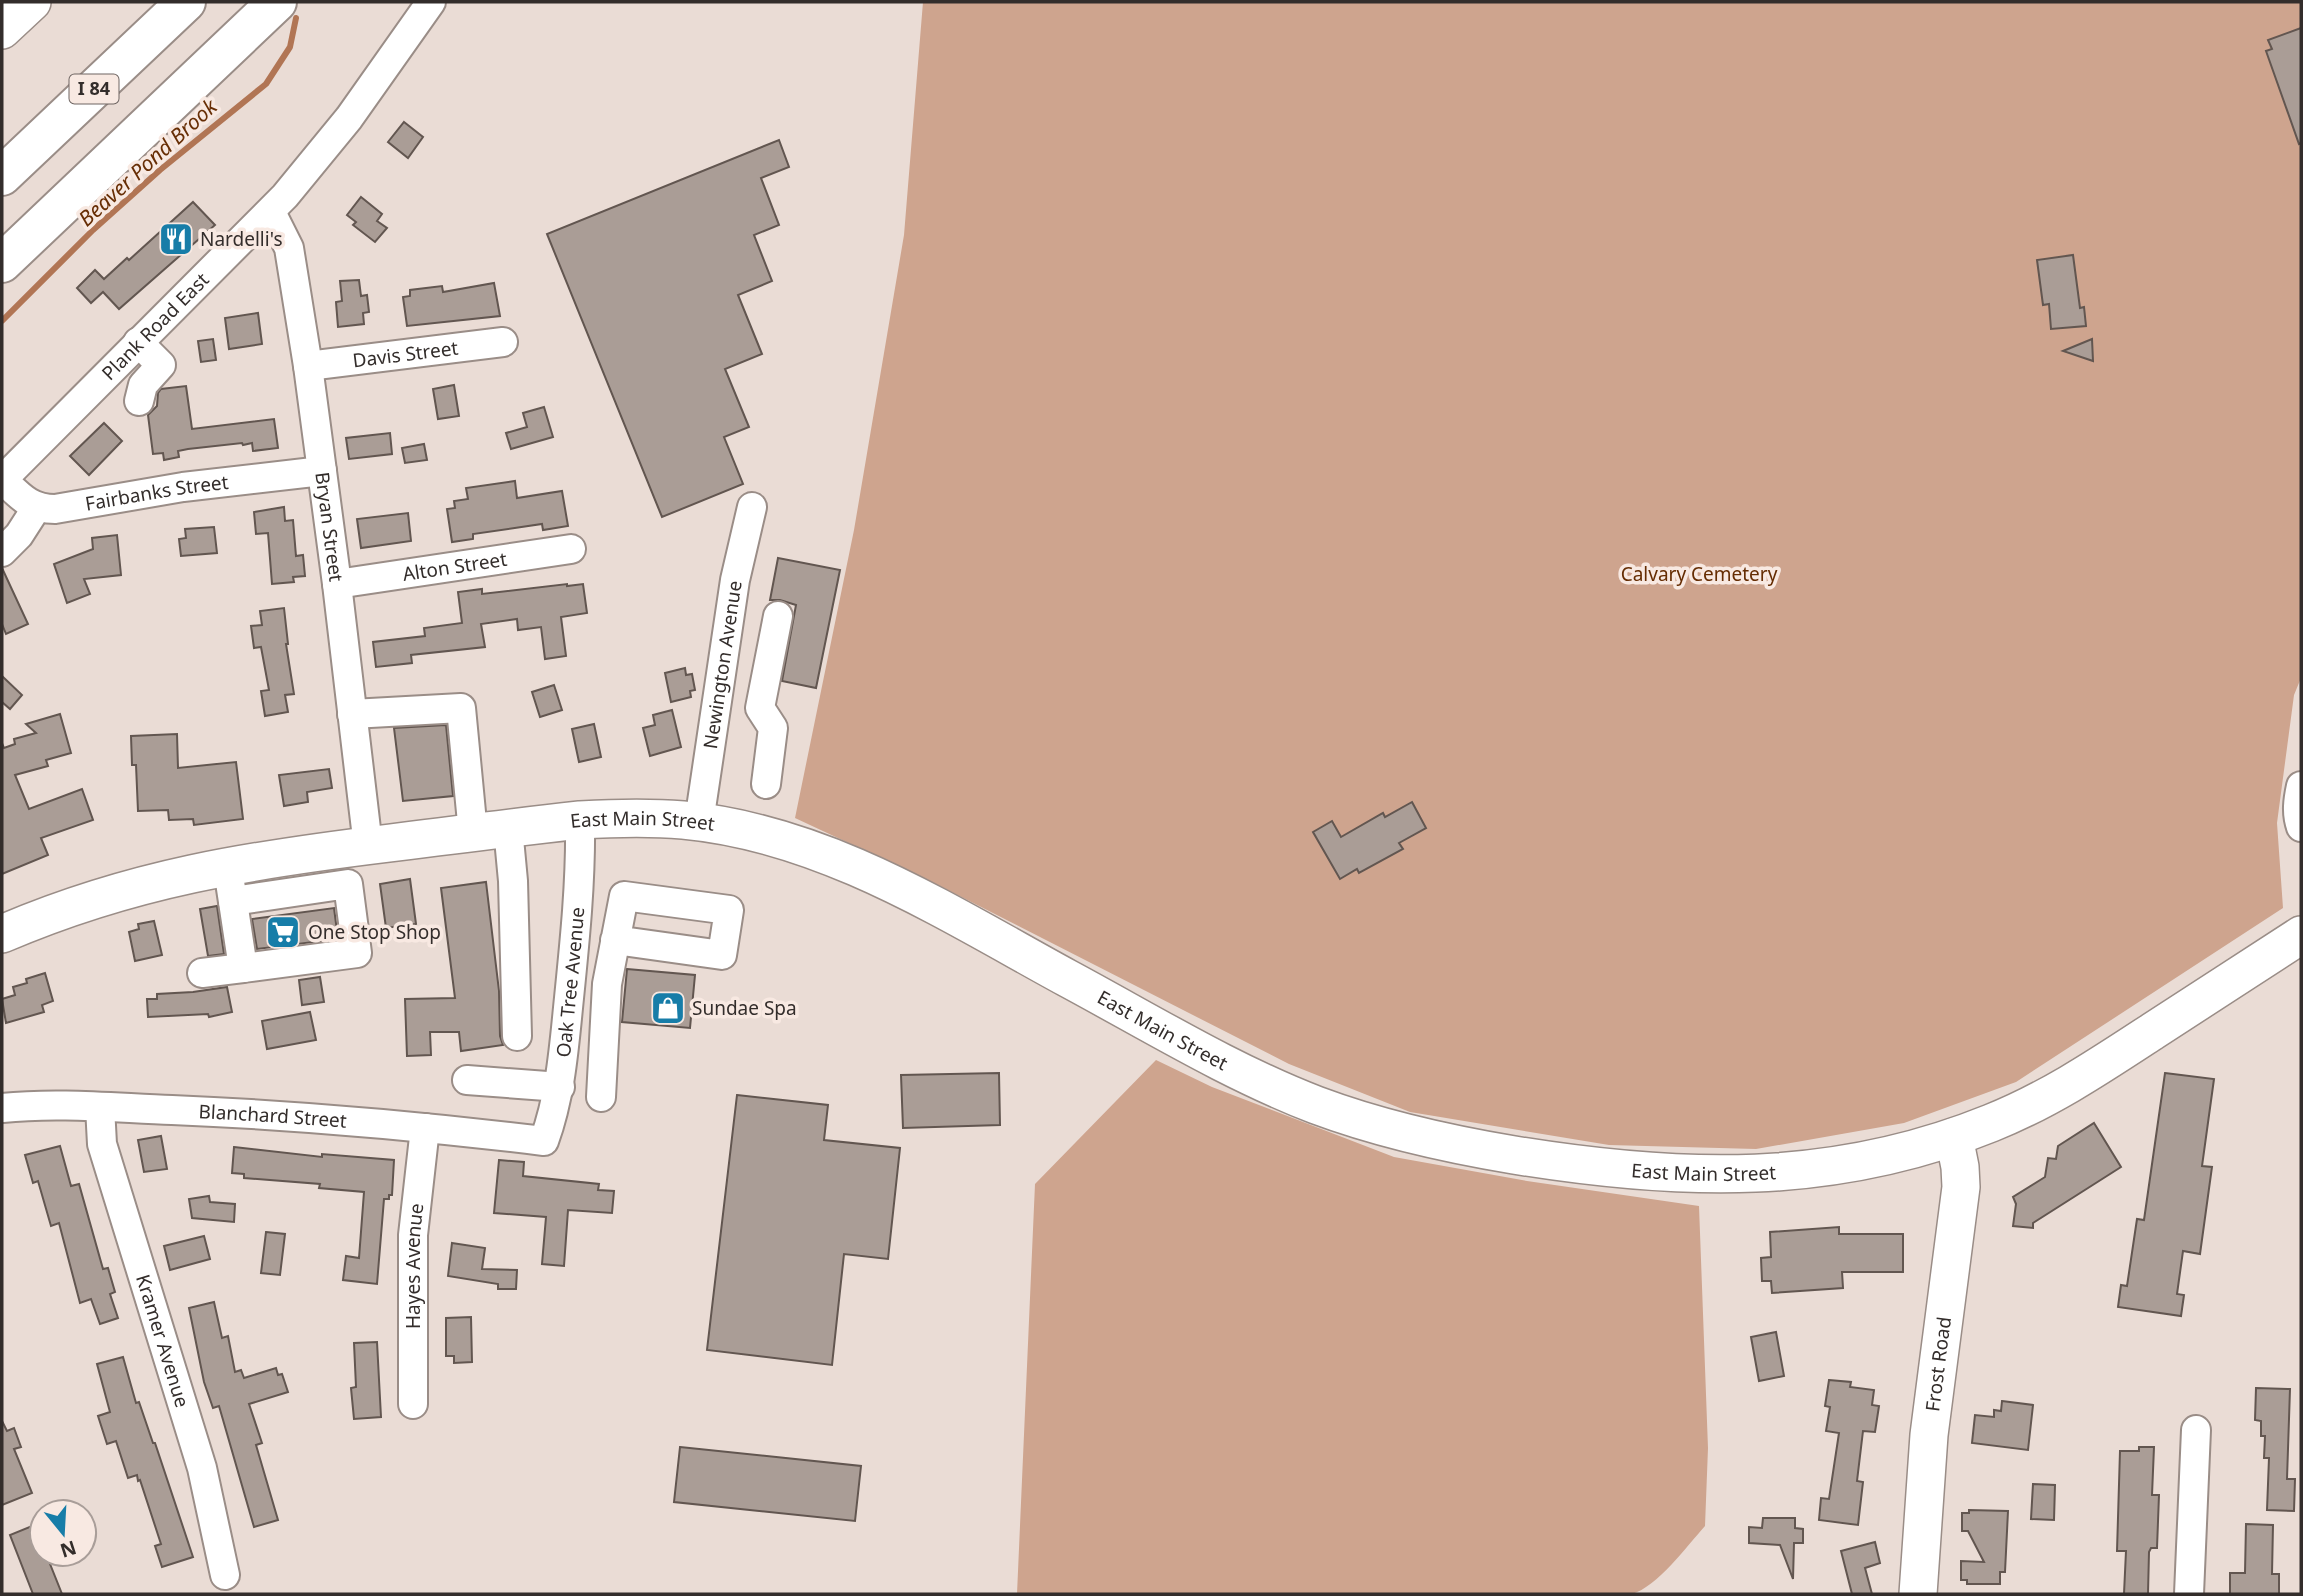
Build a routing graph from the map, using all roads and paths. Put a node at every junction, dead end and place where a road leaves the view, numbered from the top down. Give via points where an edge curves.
1 (32, 2) edge
2 (186, 2) edge
3 (277, 2) edge
4 (431, 2) edge
5 (2, 30) edge
6 (2, 176) edge
7 (271, 212) junction
8 (2, 263) edge
9 (138, 342) junction
10 (503, 342) dead end
11 (308, 366) junction
12 (139, 401) dead end
13 (321, 471) junction
14 (2, 480) edge
15 (752, 507) dead end
16 (37, 508) junction
17 (571, 549) dead end
18 (2, 552) edge
19 (337, 584) junction
20 (778, 616) dead end
21 (760, 708) junction
22 (715, 712) junction
23 (352, 715) junction
24 (766, 784) dead end
25 (2301, 786) edge
26 (580, 820) junction
27 (699, 822) junction
28 (2301, 827) edge
29 (509, 828) junction
30 (473, 832) junction
31 (368, 846) junction
32 (300, 854) junction
33 (243, 862) junction
34 (305, 890) junction
35 (263, 897) junction
36 (233, 901) junction
37 (2, 934) edge
38 (2301, 935) edge
39 (615, 940) dead end
40 (243, 968) junction
41 (202, 973) dead end
42 (517, 1036) dead end
43 (467, 1080) dead end
44 (560, 1087) junction
45 (601, 1097) dead end
46 (100, 1107) junction
47 (2, 1108) edge
48 (425, 1128) junction
49 (1954, 1136) junction
50 (544, 1141) joint
51 (413, 1404) dead end
52 (2196, 1430) dead end
53 (225, 1575) dead end
54 (1918, 1594) edge
55 (2189, 1594) edge

1 - 5 main road
2 - 6 highway, I 84
3 - 8 highway
4 - 7 street, Plank Road East via 342,127
7 - 9 street, Plank Road East
7 - 11 street, Bryan Street via 289,248
9 - 12 street via 166,372 143,385
9 - 14 street, Plank Road East
10 - 11 street, Davis Street
11 - 13 street, Bryan Street
13 - 16 street, Fairbanks Street
13 - 19 street, Bryan Street
14 - 16 street
15 - 22 street, Newington Avenue via 735,580
16 - 18 street
17 - 19 street, Alton Street
19 - 23 street, Bryan Street
20 - 21 street
21 - 22 street
21 - 24 street via 773,728
22 - 27 street, Newington Avenue
23 - 30 street via 461,708
23 - 31 street, Bryan Street
25 - 28 street
26 - 27 main road, East Main Street
26 - 29 main road, East Main Street
26 - 44 street, Oak Tree Avenue via 579,897
27 - 49 main road, East Main Street via 778,839 851,864 1265,1083 1320,1106 1422,1137 1581,1165 1715,1176 1831,1166
29 - 30 main road, East Main Street
29 - 42 street
30 - 31 main road, East Main Street
31 - 32 main road, East Main Street
32 - 33 main road, East Main Street
32 - 34 street
33 - 35 street
33 - 36 street
33 - 37 main road, East Main Street via 128,888
34 - 35 street
34 - 40 street via 348,884 357,953
35 - 36 street
36 - 40 street
38 - 49 main road, East Main Street via 2087,1073 2024,1108
39 - 45 street via 607,985
40 - 41 street
43 - 44 street
44 - 50 street, Oak Tree Avenue
46 - 47 street, Blanchard Street
46 - 48 street, Blanchard Street via 286,1115
46 - 53 street, Kramer Avenue via 102,1144 202,1468
48 - 50 street, Blanchard Street
48 - 51 street, Hayes Avenue via 413,1235
49 - 54 main road, Frost Road via 1961,1187 1930,1423
52 - 55 street

